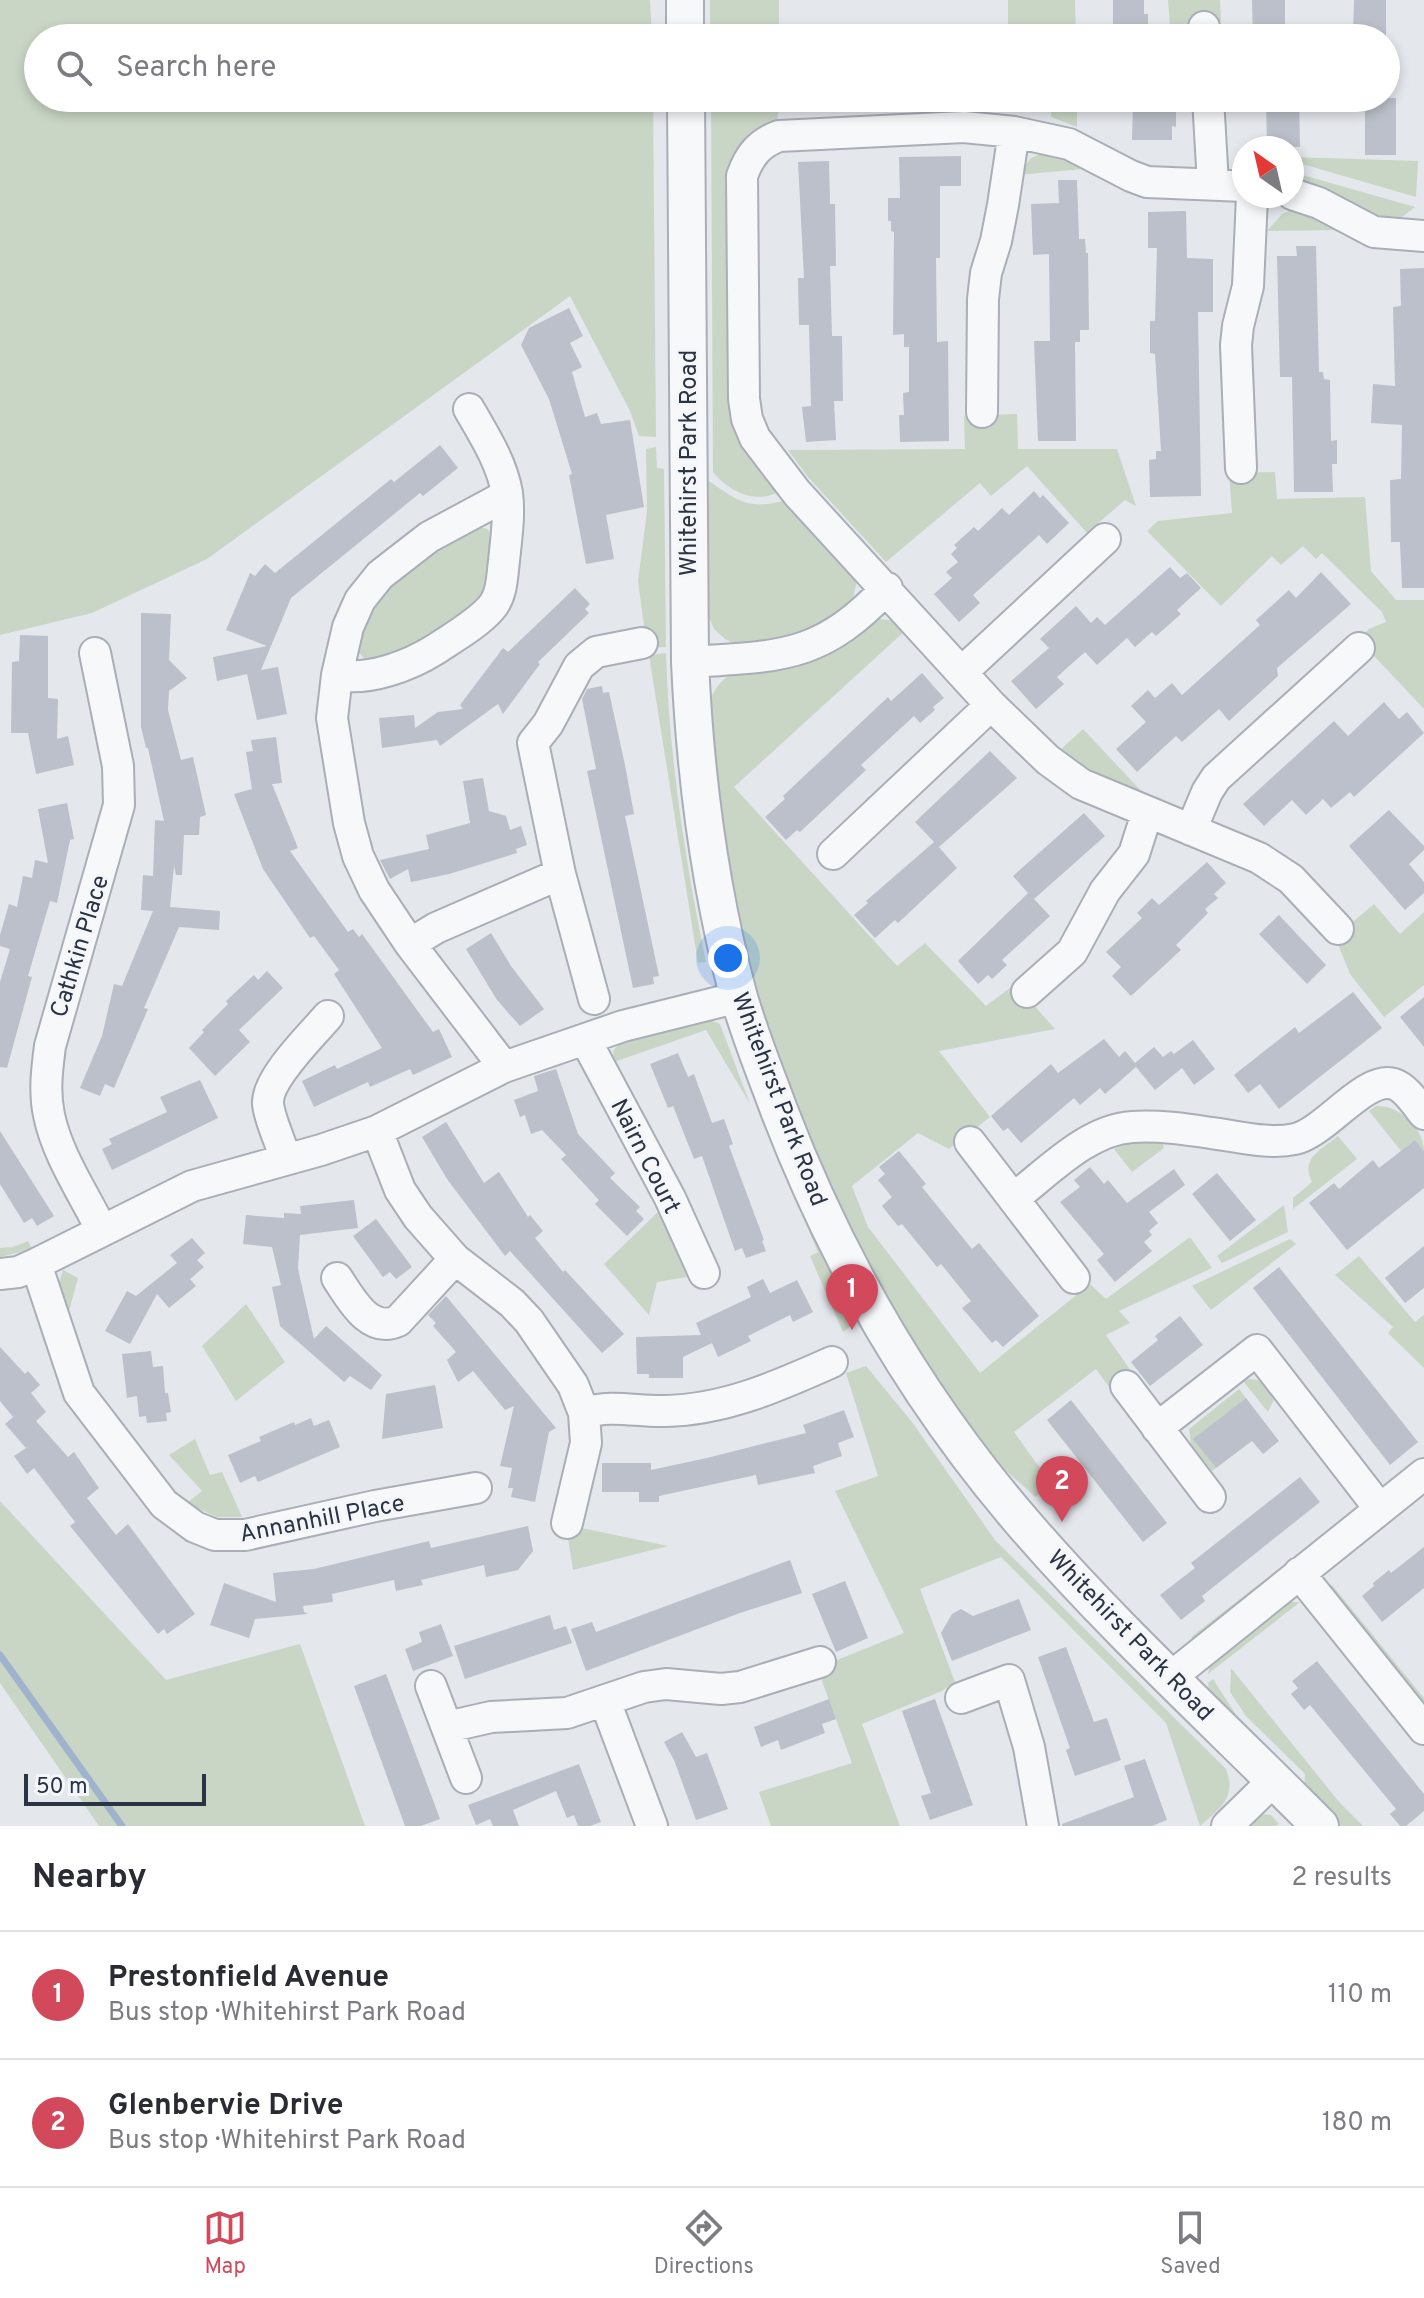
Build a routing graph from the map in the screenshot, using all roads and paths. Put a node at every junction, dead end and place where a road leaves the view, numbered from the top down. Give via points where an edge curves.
1 (685, 0) edge
2 (685, 24) edge
3 (686, 112) edge
4 (1209, 112) edge
5 (1014, 132) junction
6 (1213, 184) junction
7 (1232, 185) edge
8 (1304, 198) edge
9 (1251, 208) edge
10 (1424, 236) edge
11 (469, 409) dead end
12 (982, 412) dead end
13 (1241, 468) dead end
14 (507, 495) junction
15 (1105, 539) dead end
16 (887, 588) junction
17 (642, 643) dead end
18 (1359, 648) dead end
19 (95, 653) dead end
20 (690, 662) junction
21 (962, 672) junction
22 (337, 675) junction
23 (991, 705) junction
24 (1147, 813) junction
25 (1191, 830) junction
26 (833, 854) dead end
27 (560, 874) junction
28 (1338, 929) dead end
29 (410, 944) junction
30 (1027, 992) dead end
31 (739, 997) junction
32 (594, 999) dead end
33 (328, 1016) dead end
34 (585, 1039) junction
35 (504, 1067) junction
36 (1424, 1114) edge
37 (377, 1131) junction
38 (970, 1142) dead end
39 (285, 1159) junction
40 (1014, 1198) junction
41 (102, 1231) junction
42 (455, 1259) junction
43 (36, 1264) junction
44 (704, 1273) dead end
45 (0, 1274) edge
46 (337, 1278) dead end
47 (1074, 1278) dead end
48 (832, 1362) dead end
49 (1126, 1386) dead end
50 (584, 1413) junction
51 (1157, 1428) junction
52 (1424, 1474) edge
53 (476, 1488) dead end
54 (1210, 1497) dead end
55 (1380, 1509) junction
56 (567, 1523) dead end
57 (1299, 1573) junction
58 (820, 1662) dead end
59 (1171, 1677) junction
60 (431, 1686) dead end
61 (961, 1698) dead end
62 (605, 1701) junction
63 (447, 1727) junction
64 (1424, 1729) edge
65 (466, 1778) dead end
66 (1274, 1780) junction
67 (652, 1826) edge
68 (1043, 1826) edge
69 (1227, 1826) edge
70 (1320, 1826) edge

1 - 2 street
3 - 20 street, Whitehirst Park Road
4 - 6 street
5 - 6 street via 1069,144 1147,182
5 - 12 street via 984,286
5 - 16 street via 964,127 779,136 764,142 742,176 747,419 778,470
6 - 7 street
8 - 10 street via 1374,232
9 - 13 street via 1248,286 1236,345
11 - 14 street via 500,468
14 - 22 street via 429,537 380,575 348,627
14 - 22 street via 500,592 490,609 424,657 349,677
15 - 21 street
16 - 20 street via 813,646 766,658
16 - 21 street
17 - 27 street via 596,652 579,666 533,743
18 - 25 street via 1216,778
19 - 41 street, Cathkin Place via 118,766 119,805 50,1046 46,1081 59,1144
20 - 31 street, Whitehirst Park Road via 704,830
21 - 23 street
22 - 29 street via 332,718 349,823 374,890
23 - 24 street via 1081,784
23 - 26 street
24 - 25 street
24 - 30 street via 1134,854 1105,891 1072,952
25 - 28 street via 1259,858 1291,879
27 - 29 street
27 - 32 street
29 - 35 street
31 - 34 street
31 - 59 street, Whitehirst Park Road via 816,1200 903,1361 951,1434 1017,1516
33 - 39 street via 269,1094
34 - 35 street
34 - 44 street, Nairn Court
35 - 37 street
36 - 40 street via 1401,1089 1383,1084 1296,1139 1130,1127 1089,1141
37 - 39 street
37 - 42 street via 400,1190
38 - 40 street
39 - 41 street via 192,1186
40 - 47 street
41 - 43 street
42 - 46 street via 390,1325 367,1318
42 - 50 street via 529,1321 573,1385
43 - 45 street
43 - 53 street, Annanhill Place via 79,1393 164,1504 195,1527 215,1535 245,1535
48 - 50 street via 726,1403
49 - 51 street
50 - 56 street via 586,1443
51 - 54 street
51 - 55 street via 1257,1350
52 - 55 street
55 - 57 street
57 - 59 street
57 - 64 street
58 - 62 street via 740,1687 666,1684
59 - 66 street, Whitehirst Park Road
60 - 63 street
61 - 68 street via 1009,1680 1029,1747
62 - 63 street via 567,1713 491,1717
62 - 67 street
63 - 65 street
66 - 69 street
66 - 70 street, Whitehirst Park Road

